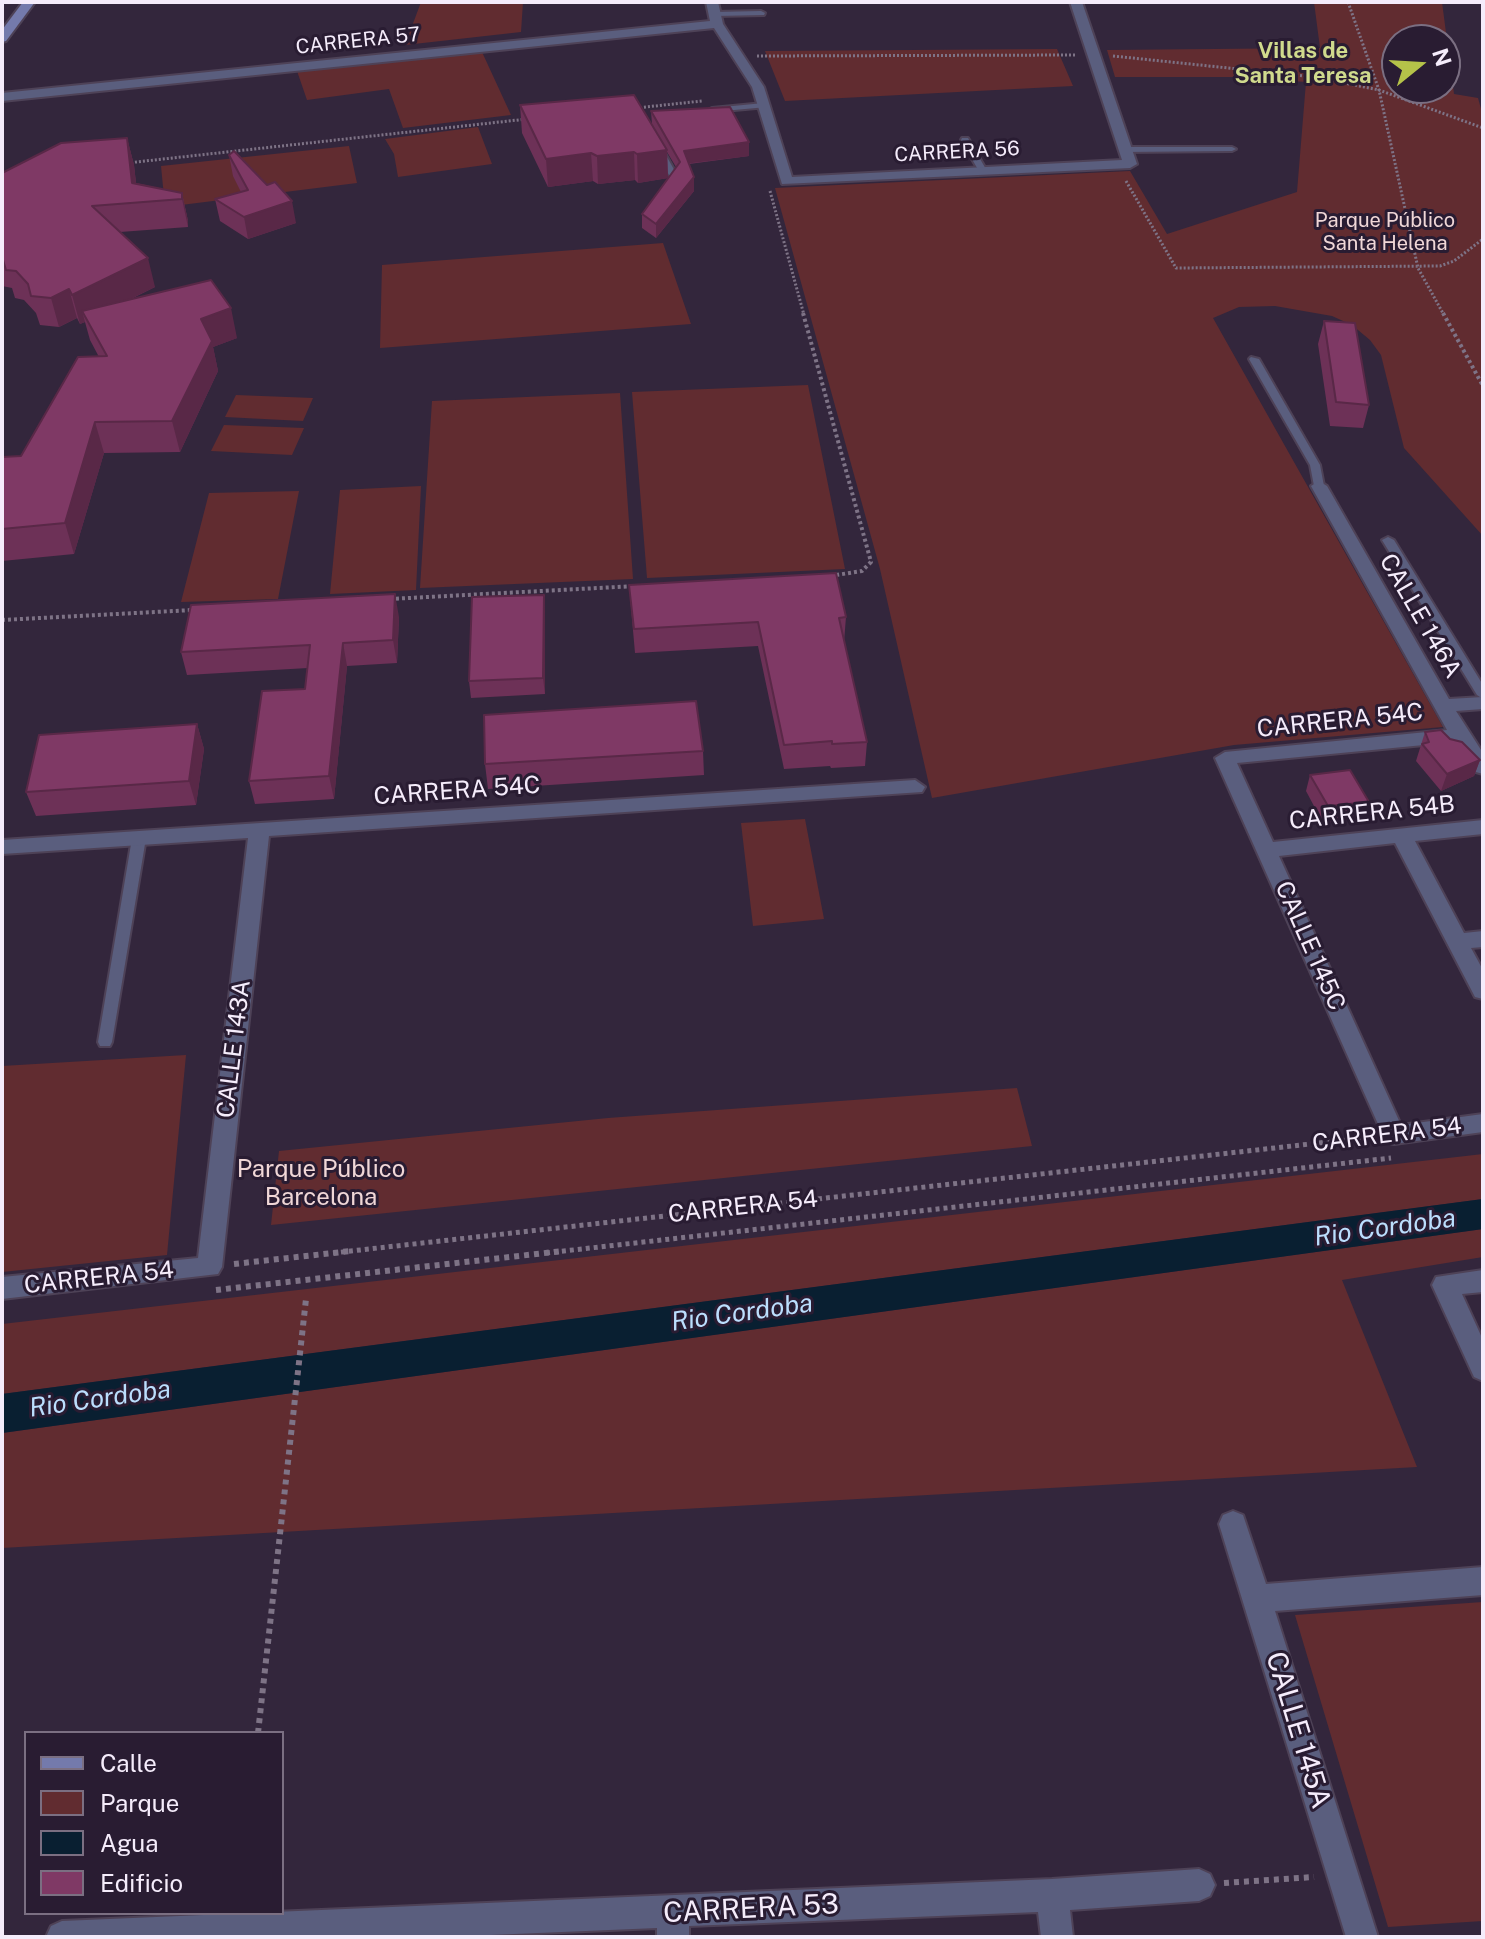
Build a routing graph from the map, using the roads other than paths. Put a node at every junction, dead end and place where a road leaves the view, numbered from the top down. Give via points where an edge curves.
1 (26, 2) edge
2 (1076, 2) edge
3 (714, 13) edge
4 (761, 13) dead end
5 (2, 18) edge
6 (2, 38) edge
7 (2, 97) edge
8 (764, 105) junction
9 (697, 111) edge
10 (653, 140) edge
11 (965, 140) dead end
12 (1232, 149) dead end
13 (1124, 159) junction
14 (983, 171) junction
15 (673, 175) edge
16 (1254, 359) dead end
17 (1319, 486) joint
18 (1388, 540) dead end
19 (1483, 695) edge
20 (1483, 703) edge
21 (1444, 706) junction
22 (1460, 735) junction
23 (1225, 758) joint
24 (1483, 767) edge
25 (915, 787) dead end
26 (1483, 827) edge
27 (259, 830) junction
28 (1402, 836) junction
29 (139, 838) junction
30 (2, 847) edge
31 (1266, 850) junction
32 (1483, 939) edge
33 (1457, 942) junction
34 (1483, 991) edge
35 (105, 1042) dead end
36 (1483, 1123) edge
37 (1399, 1146) joint
38 (205, 1279) joint
39 (1483, 1281) edge
40 (2, 1288) edge
41 (1483, 1369) edge
42 (1233, 1524) dead end
43 (1483, 1581) edge
44 (1256, 1599) junction
45 (1199, 1885) road end
46 (1052, 1895) junction
47 (673, 1924) edge
48 (271, 1932) edge
49 (62, 1937) edge
50 (1057, 1937) edge
51 (1362, 1937) edge

1 - 5 main road
1 - 6 main road
2 - 13 street
3 - 4 lane
3 - 7 street, CARRERA 57
3 - 8 street
8 - 9 lane
8 - 14 street, CARRERA 56 via 787,181
10 - 15 lane
11 - 14 lane
12 - 13 lane
13 - 14 street, CARRERA 56
16 - 17 lane via 1315,465
17 - 21 street, CALLE 146A
18 - 19 lane
20 - 21 street, CARRERA 54C
21 - 22 street, CALLE 146A
22 - 23 street, CARRERA 54C
22 - 24 street, CALLE 146A
23 - 31 street, CALLE 145C
25 - 27 street, CARRERA 54C
26 - 28 street, CARRERA 54B
27 - 29 street, CARRERA 54C
27 - 38 street, CALLE 143A
28 - 31 street, CARRERA 54B
28 - 33 street
29 - 30 street, CARRERA 54C
29 - 35 lane
31 - 37 street, CALLE 145C
32 - 33 street
33 - 34 street
36 - 37 street, CARRERA 54
38 - 40 street, CARRERA 54
39 - 41 street via 1445,1285
42 - 44 street, CALLE 145A
43 - 44 street
44 - 51 street, CALLE 145A
45 - 46 street, CARRERA 53
46 - 47 street, CARRERA 53
46 - 50 street
47 - 48 street, CARRERA 53
48 - 49 street, CARRERA 53

